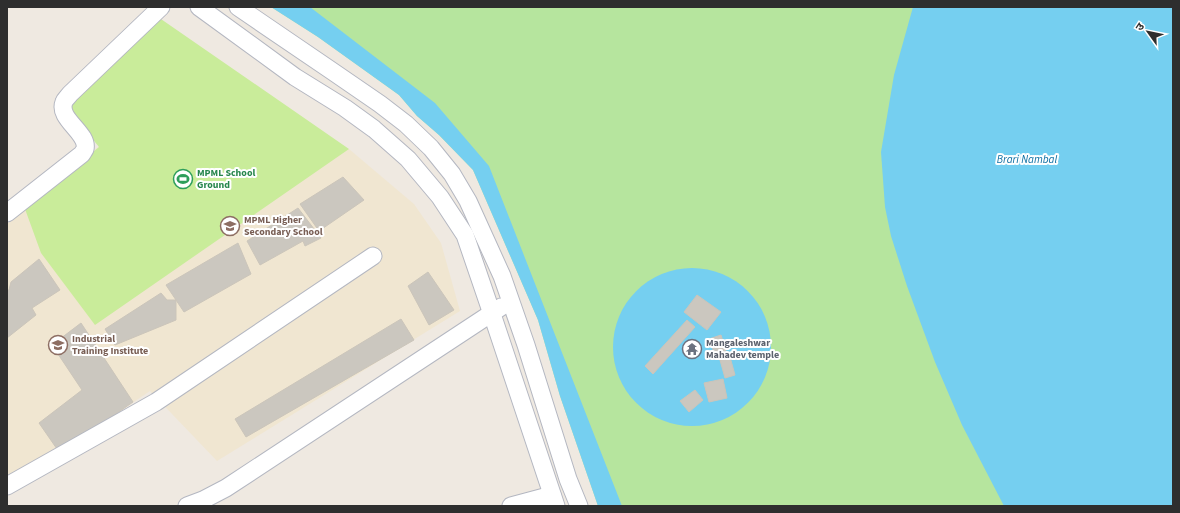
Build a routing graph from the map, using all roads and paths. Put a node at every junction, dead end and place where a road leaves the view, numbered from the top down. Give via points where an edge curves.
1 (161, 7) edge
2 (199, 7) edge
3 (238, 7) edge
4 (7, 213) edge
5 (372, 256) dead end
6 (510, 301) junction
7 (492, 314) junction
8 (7, 486) edge
9 (554, 501) edge
10 (200, 504) edge
11 (511, 506) edge
12 (579, 506) edge

1 - 4 street via 64,102 65,114 84,139 85,148 82,154
2 - 7 street via 374,129 408,159 440,197 465,235
3 - 6 street via 380,104 431,148 452,174 468,201 502,276
5 - 8 street via 156,402
6 - 7 street
6 - 12 street
7 - 9 street
7 - 10 street
9 - 11 street

